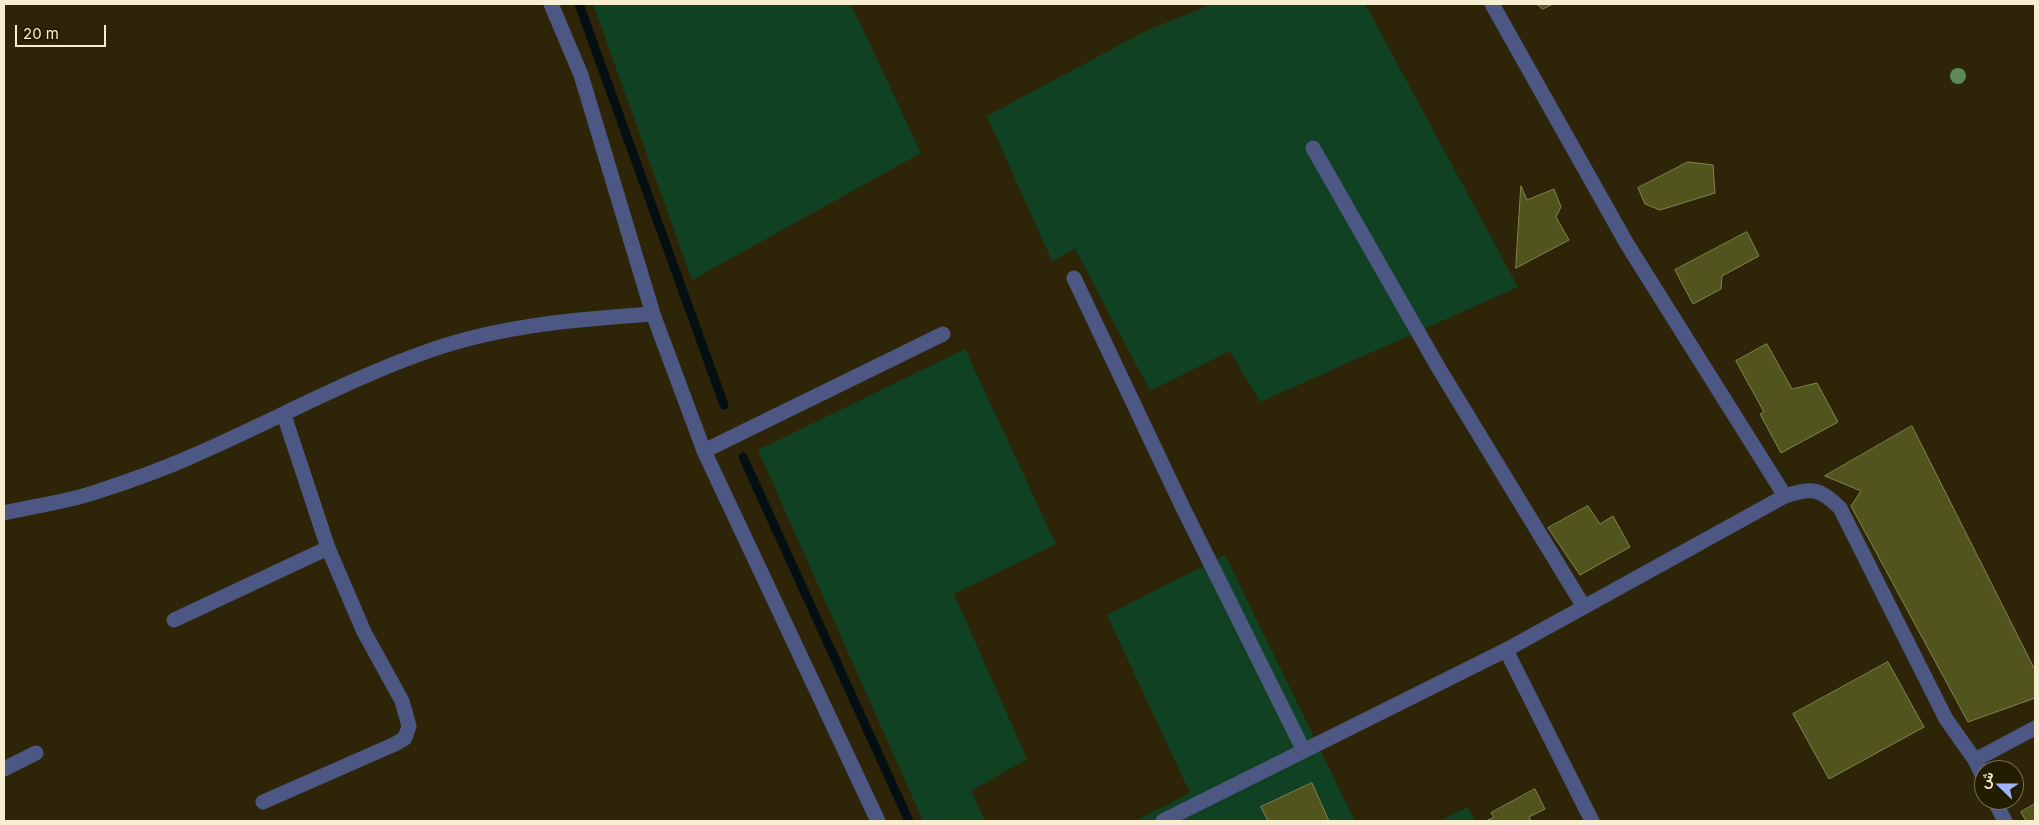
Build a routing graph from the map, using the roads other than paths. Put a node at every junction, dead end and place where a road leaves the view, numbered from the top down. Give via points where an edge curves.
1 (551, 4) edge
2 (1492, 4) edge
3 (1313, 148) dead end
4 (1074, 278) dead end
5 (653, 314) junction
6 (943, 334) dead end
7 (284, 415) junction
8 (704, 451) junction
9 (1785, 496) junction
10 (4, 513) edge
11 (328, 548) junction
12 (1584, 607) junction
13 (174, 620) dead end
14 (1506, 650) junction
15 (2035, 728) edge
16 (1304, 751) junction
17 (36, 753) dead end
18 (1975, 760) joint
19 (4, 769) edge
20 (263, 802) dead end
21 (878, 821) edge
22 (1163, 821) edge
23 (1592, 821) edge

1 - 5 street via 581,74
2 - 9 street via 1627,244
3 - 12 street via 1438,367
4 - 16 street via 1183,508
5 - 7 street via 519,326 435,349 359,378
5 - 8 street
6 - 8 street
7 - 10 street via 186,459 95,493
7 - 11 street
8 - 21 street
9 - 12 street
9 - 18 street via 1815,490 1827,495 1840,508 1946,719
11 - 13 street
11 - 20 street via 364,632 402,701 409,726 405,738 395,744
12 - 14 street
14 - 16 street
14 - 23 street
15 - 18 street
16 - 22 street
17 - 19 street

